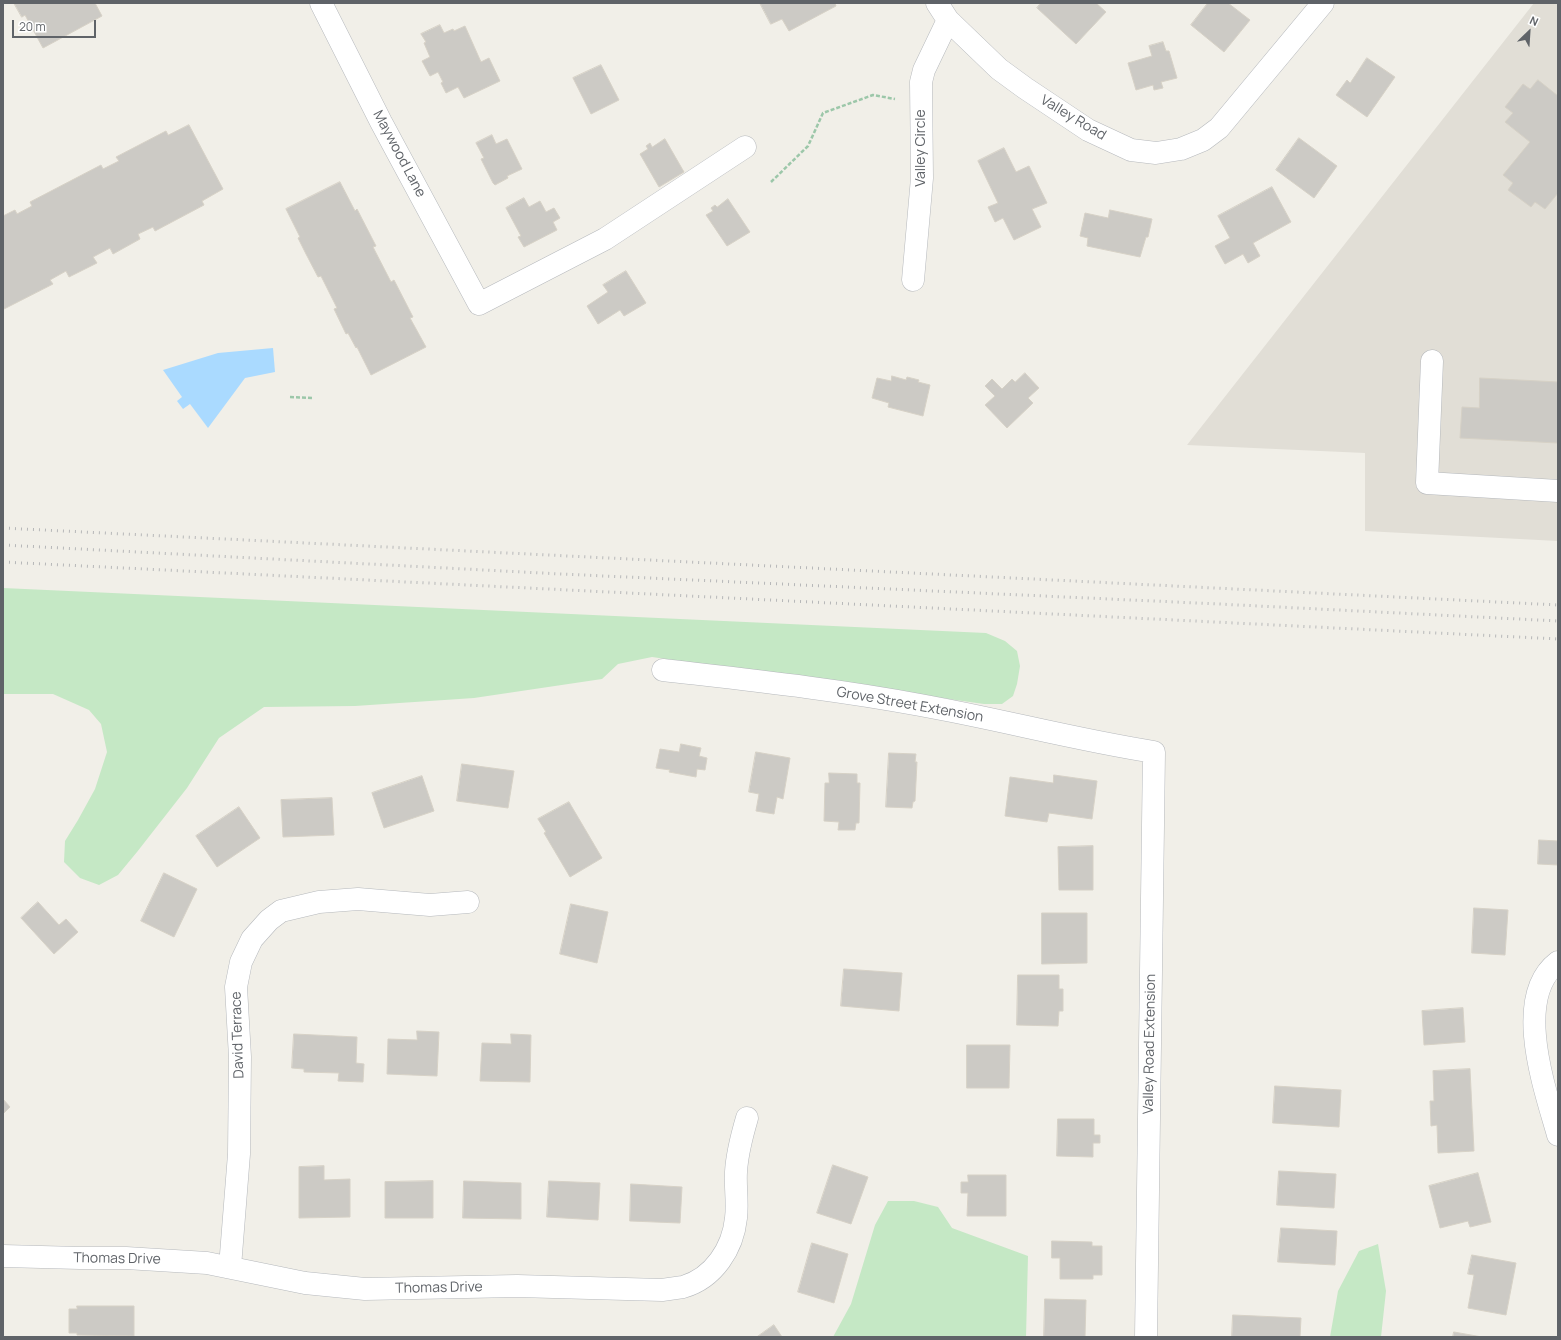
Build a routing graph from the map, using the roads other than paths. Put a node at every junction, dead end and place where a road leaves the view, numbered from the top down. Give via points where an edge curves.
1 (321, 3) edge
2 (1323, 3) edge
3 (942, 12) edge
4 (745, 148) dead end
5 (913, 280) dead end
6 (1432, 361) dead end
7 (1558, 491) edge
8 (663, 670) dead end
9 (1154, 752) joint
10 (468, 902) dead end
11 (1558, 962) edge
12 (747, 1118) dead end
13 (1558, 1135) edge
14 (3, 1256) edge
15 (230, 1267) junction
16 (1146, 1337) edge

1 - 4 street, Maywood Lane via 381,122 479,304 605,239
2 - 3 street, Valley Road via 1219,128 1203,140 1181,150 1156,153 1131,150 1088,130 999,69
3 - 5 street, Valley Circle via 921,82 922,178
6 - 7 street via 1427,483
8 - 9 street, Grove Street Extension via 836,691 921,705
9 - 16 street, Valley Road Extension
10 - 15 street, David Terrace via 430,905 358,899 319,902 281,911 252,939 241,962 236,987 240,1057 239,1154
11 - 13 street via 1542,981 1534,1002 1533,1019 1541,1075
12 - 15 street, Thomas Drive via 736,1170 737,1217 732,1240 721,1260 705,1276 684,1286 662,1290 517,1286 365,1289 305,1283
14 - 15 street, Thomas Drive via 126,1258 207,1263

